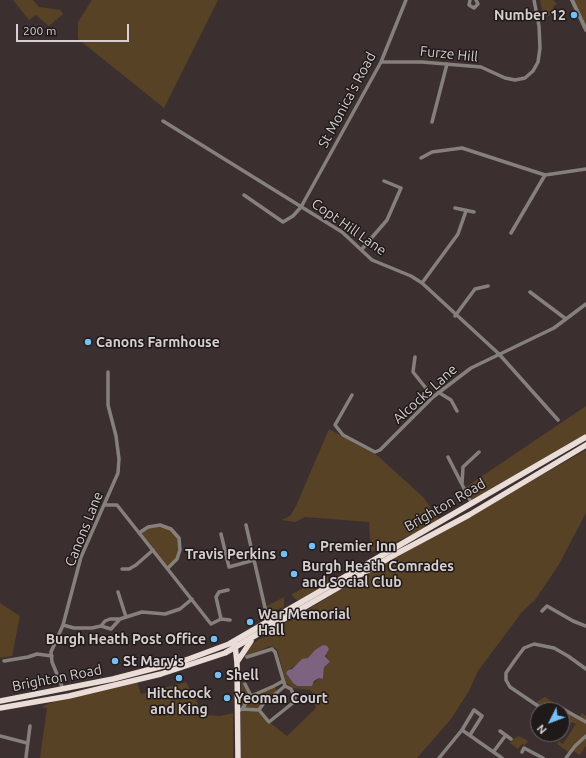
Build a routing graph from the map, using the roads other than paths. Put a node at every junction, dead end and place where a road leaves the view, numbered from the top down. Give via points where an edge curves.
1 (406, 0) edge
2 (469, 0) edge
3 (476, 0) edge
4 (534, 0) edge
5 (572, 0) edge
6 (586, 30) edge
7 (381, 62) junction
8 (447, 64) junction
9 (162, 121) dead end
10 (432, 122) dead end
11 (422, 158) dead end
12 (586, 169) edge
13 (545, 175) junction
14 (384, 181) dead end
15 (244, 195) dead end
16 (300, 207) junction
17 (455, 208) dead end
18 (466, 211) junction
19 (474, 212) dead end
20 (511, 233) dead end
21 (362, 249) junction
22 (422, 283) junction
23 (488, 286) dead end
24 (530, 292) dead end
25 (586, 304) edge
26 (455, 316) junction
27 (566, 319) junction
28 (499, 354) junction
29 (415, 357) dead end
30 (108, 372) dead end
31 (438, 392) junction
32 (352, 395) dead end
33 (433, 397) junction
34 (457, 411) dead end
35 (558, 420) dead end
36 (586, 436) edge
37 (586, 445) edge
38 (479, 452) dead end
39 (448, 457) dead end
40 (462, 487) junction
41 (109, 497) junction
42 (472, 504) junction
43 (104, 505) junction
44 (117, 505) junction
45 (246, 525) dead end
46 (139, 533) junction
47 (221, 534) dead end
48 (153, 550) junction
49 (254, 560) junction
50 (168, 568) junction
51 (122, 569) dead end
52 (228, 590) dead end
53 (118, 592) dead end
54 (192, 599) junction
55 (542, 611) dead end
56 (266, 612) junction
57 (280, 614) junction
58 (126, 618) junction
59 (120, 619) junction
60 (221, 619) junction
61 (230, 620) dead end
62 (269, 620) junction
63 (276, 624) junction
64 (63, 625) junction
65 (101, 626) junction
66 (586, 626) edge
67 (255, 637) junction
68 (232, 642) junction
69 (236, 648) junction
70 (225, 654) junction
71 (52, 656) junction
72 (248, 657) dead end
73 (4, 661) dead end
74 (237, 663) junction
75 (586, 669) edge
76 (283, 681) junction
77 (245, 684) dead end
78 (274, 686) junction
79 (285, 686) junction
80 (64, 690) junction
81 (277, 691) junction
82 (65, 696) junction
83 (251, 696) junction
84 (0, 701) edge
85 (0, 708) edge
86 (240, 710) junction
87 (259, 710) junction
88 (586, 722) edge
89 (30, 726) dead end
90 (462, 730) junction
91 (500, 731) dead end
92 (470, 735) junction
93 (506, 735) junction
94 (0, 736) edge
95 (586, 736) edge
96 (512, 739) dead end
97 (28, 743) junction
98 (494, 751) junction
99 (522, 752) dead end
100 (531, 752) junction
101 (26, 757) edge
102 (529, 757) dead end
103 (238, 758) edge
104 (439, 758) edge
105 (502, 758) edge
106 (543, 758) edge
107 (566, 758) edge

1 - 7 street, St Monica's Road
2 - 3 street via 470,7 475,8 478,4
4 - 8 street, Furze Hill via 540,48 538,62 525,78 515,80 481,67
5 - 6 street
7 - 8 street, Furze Hill
7 - 16 street, St Monica's Road
8 - 10 street
9 - 16 street, Copt Hill Lane
11 - 13 street via 432,152 462,148
12 - 13 street
13 - 20 street
14 - 21 street via 401,188 387,220
15 - 16 street, St Monica's Road via 284,222
16 - 21 street, Copt Hill Lane via 342,232
17 - 18 street
18 - 19 street
18 - 22 street via 458,234
21 - 22 street, Copt Hill Lane via 372,260
22 - 26 street, Copt Hill Lane
23 - 26 street via 475,289
24 - 27 street
25 - 27 street, Alcocks Lane
26 - 28 street, Copt Hill Lane
27 - 28 street, Alcocks Lane via 554,328
28 - 31 street, Alcocks Lane via 471,368
28 - 35 street, Copt Hill Lane
29 - 33 street via 413,372
30 - 41 street, Canons Lane via 108,405 119,459 118,473
31 - 33 street, Alcocks Lane
31 - 34 street via 451,400
32 - 33 street, Alcocks Lane via 335,425 343,434 375,452
36 - 42 highway, Brighton Road
37 - 63 highway, Brighton Road
38 - 40 street via 463,467
39 - 40 street
40 - 42 street
41 - 43 street, Canons Lane
41 - 44 street
42 - 57 highway, Brighton Road
43 - 44 street
43 - 64 street, Canons Lane via 79,563
44 - 46 street
45 - 49 street
46 - 48 street
46 - 50 street via 148,527 160,525 171,529 179,538 180,550 177,559
47 - 49 street via 229,567
48 - 50 street
48 - 51 street via 129,569
49 - 56 street
50 - 54 street
52 - 60 street via 219,592 216,597
53 - 58 street
54 - 58 street via 180,609 165,614 142,612
54 - 60 street via 211,624
55 - 66 street via 547,606
56 - 57 highway via 270,615
56 - 62 highway
57 - 62 highway, Brighton Road
58 - 59 street
59 - 65 street via 104,621
59 - 65 street via 111,629
60 - 61 street
62 - 63 highway
62 - 68 highway, Brighton Road
63 - 67 highway, Brighton Road
64 - 65 street via 74,628
64 - 71 street, Canons Lane via 51,652
67 - 69 highway, Brighton Road
67 - 74 highway
68 - 69 highway
68 - 80 highway, Brighton Road via 159,667
69 - 70 highway, Brighton Road
69 - 74 highway
70 - 74 highway via 232,655
70 - 82 highway, Brighton Road via 161,674
71 - 73 street via 37,654
71 - 80 street
72 - 76 street via 272,649
74 - 86 highway
75 - 88 street via 554,648 534,644 524,648 506,673 510,687 541,708 563,709
76 - 78 street
76 - 79 street
77 - 83 street
78 - 81 street
78 - 83 street
79 - 81 street
79 - 87 street via 291,689 294,702 269,722
80 - 82 highway
80 - 84 highway, Brighton Road
81 - 87 street
82 - 85 highway, Brighton Road
83 - 86 street
86 - 87 street
86 - 103 highway
89 - 97 street
90 - 92 street
90 - 92 street via 474,710 482,716
90 - 104 street
91 - 93 street
92 - 98 street
93 - 96 street
93 - 98 street
94 - 97 street
95 - 107 street
97 - 101 street
98 - 105 street
99 - 100 street via 524,748
100 - 102 street
100 - 106 street

